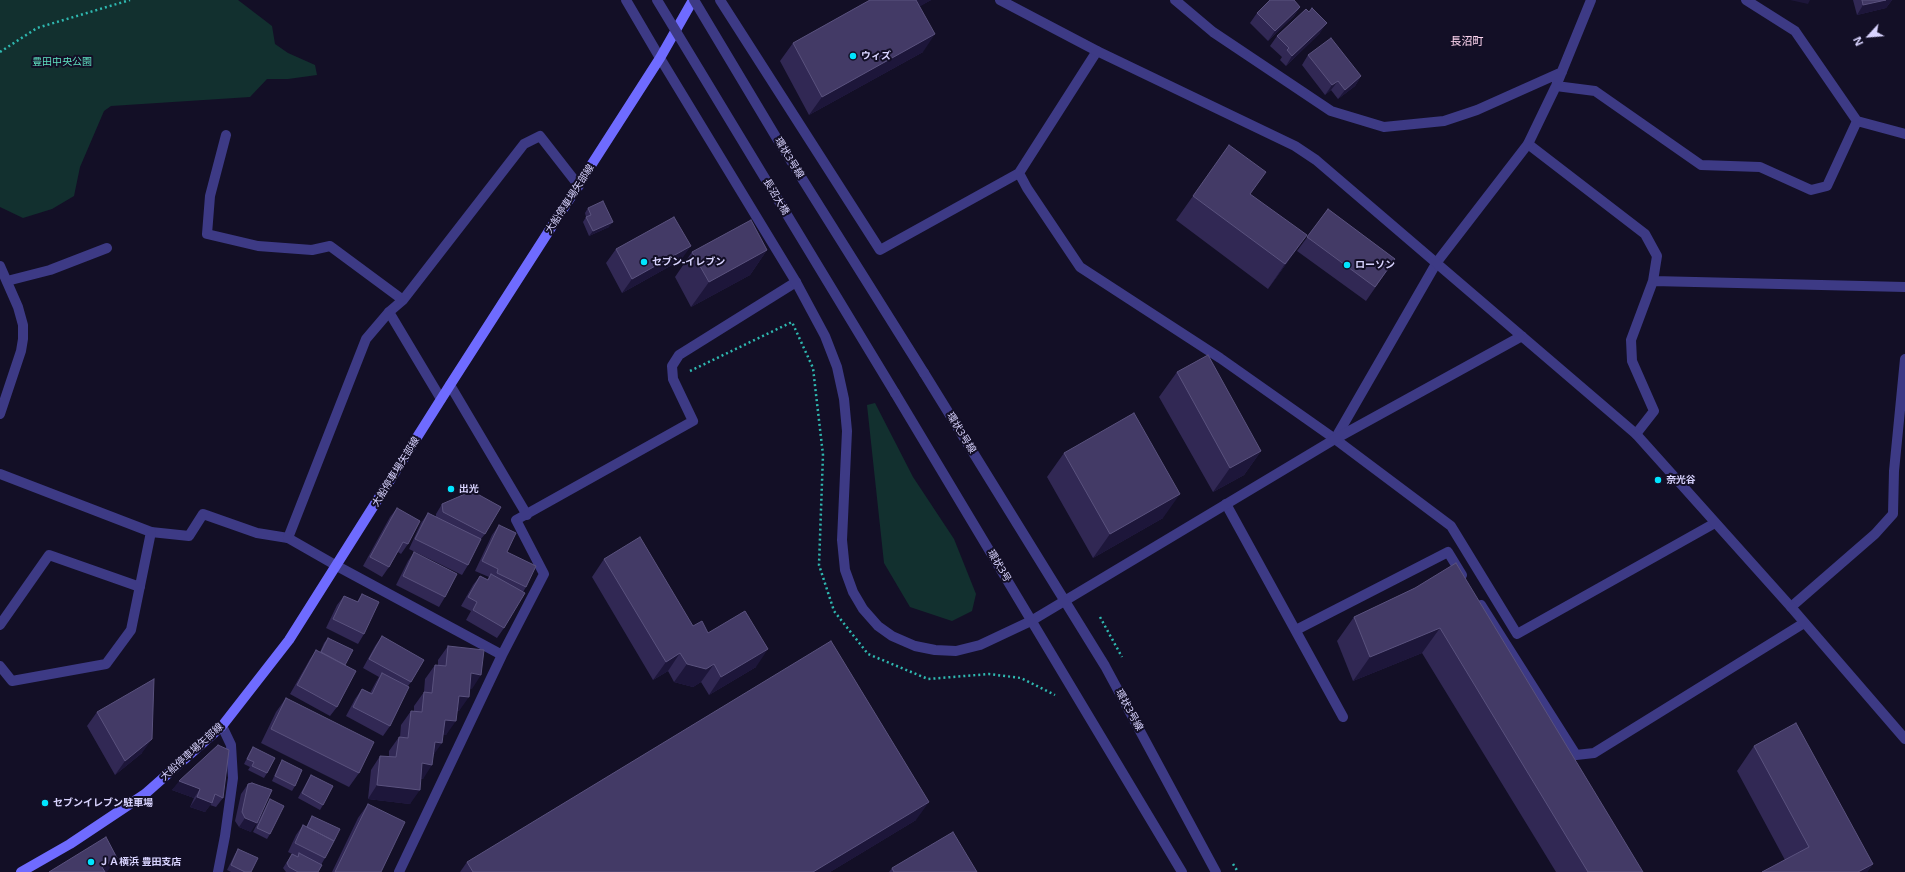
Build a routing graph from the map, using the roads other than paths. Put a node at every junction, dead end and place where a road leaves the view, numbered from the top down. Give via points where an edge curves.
1 (626, 0) edge
2 (657, 0) edge
3 (694, 0) edge
4 (720, 0) edge
5 (1000, 0) edge
6 (1175, 0) edge
7 (1591, 0) edge
8 (1746, 0) edge
9 (1097, 51) junction
10 (660, 58) junction
11 (1562, 72) junction
12 (1556, 86) junction
13 (1857, 121) junction
14 (1905, 134) edge
15 (226, 135) dead end
16 (1528, 144) junction
17 (1019, 173) junction
18 (579, 186) junction
19 (107, 248) dead end
20 (1437, 262) junction
21 (0, 266) edge
22 (7, 281) junction
23 (1652, 281) junction
24 (796, 282) junction
25 (1905, 287) edge
26 (403, 300) junction
27 (389, 312) junction
28 (1522, 336) junction
29 (1905, 359) edge
30 (450, 384) junction
31 (895, 393) joint
32 (441, 399) junction
33 (0, 414) edge
34 (1636, 434) junction
35 (1335, 439) junction
36 (0, 474) edge
37 (1226, 504) junction
38 (527, 515) junction
39 (1715, 522) junction
40 (151, 532) junction
41 (288, 538) junction
42 (337, 566) junction
43 (1468, 584) edge
44 (140, 587) junction
45 (1476, 597) edge
46 (1065, 600) junction
47 (1791, 607) junction
48 (1032, 621) junction
49 (1804, 623) junction
50 (0, 625) edge
51 (1296, 630) junction
52 (502, 655) junction
53 (0, 666) edge
54 (1343, 717) dead end
55 (222, 726) junction
56 (1905, 739) edge
57 (21, 872) edge
58 (218, 872) edge
59 (399, 872) edge
60 (1182, 872) edge
61 (1216, 872) edge

1 - 10 street
2 - 31 street, 長沼大橋, bridge
3 - 10 main road, 大船停車場矢部線
3 - 46 street, 環状3号線, bridge via 776,137
4 - 17 street via 880,250
5 - 9 street
6 - 11 street via 1213,32 1331,111 1384,127 1444,121 1477,110
7 - 11 street
8 - 13 street via 1795,31
9 - 17 street
9 - 20 street via 1295,146 1316,160
10 - 18 main road, 大船停車場矢部線
10 - 24 street
11 - 12 street
12 - 13 street via 1595,91 1701,165 1760,167 1811,190 1827,186
12 - 16 street
13 - 14 street
15 - 26 street via 210,196 207,234 258,246 312,250 330,246
16 - 20 street
16 - 23 street via 1645,234 1657,256
17 - 35 street via 1080,267 1220,358
18 - 26 street via 540,136 524,144
18 - 30 main road, 大船停車場矢部線
19 - 22 street via 50,270
20 - 28 street
20 - 35 street
21 - 22 street
22 - 33 street via 18,307 23,326 23,339 22,351
23 - 25 street
23 - 34 street via 1631,340 1632,361 1654,411
24 - 38 street via 679,355 672,366 673,379 693,421
24 - 48 street via 825,336 837,367 844,399 847,459 842,540 845,570 863,609 878,626 892,636 915,646 935,650 956,651 980,645
26 - 27 street
27 - 32 street
27 - 41 street via 366,339
28 - 34 street
28 - 35 street
29 - 47 street via 1894,471 1893,514 1876,534
30 - 32 main road, 大船停車場矢部線
30 - 38 street
31 - 48 street, 環状3号
32 - 42 main road, 大船停車場矢部線
34 - 39 street
35 - 37 street
35 - 39 street via 1451,526 1517,634
36 - 40 street
37 - 46 street
37 - 51 street
38 - 52 street via 516,520 544,574
39 - 47 street
40 - 41 street via 189,536 203,514 258,533
40 - 44 street
41 - 42 street
42 - 52 street
42 - 55 main road, 大船停車場矢部線 via 289,640
43 - 51 street via 1448,552
44 - 50 street via 49,555
44 - 53 street via 131,630 106,664 12,681
45 - 49 street via 1576,755 1594,753
46 - 48 street
46 - 61 street, 環状3号線 via 1136,722
47 - 49 street
48 - 60 street, 環状3号
49 - 56 street
51 - 54 street
52 - 59 street
55 - 57 main road, 大船停車場矢部線 via 145,794 70,844
55 - 58 street via 231,745 233,778 226,836

